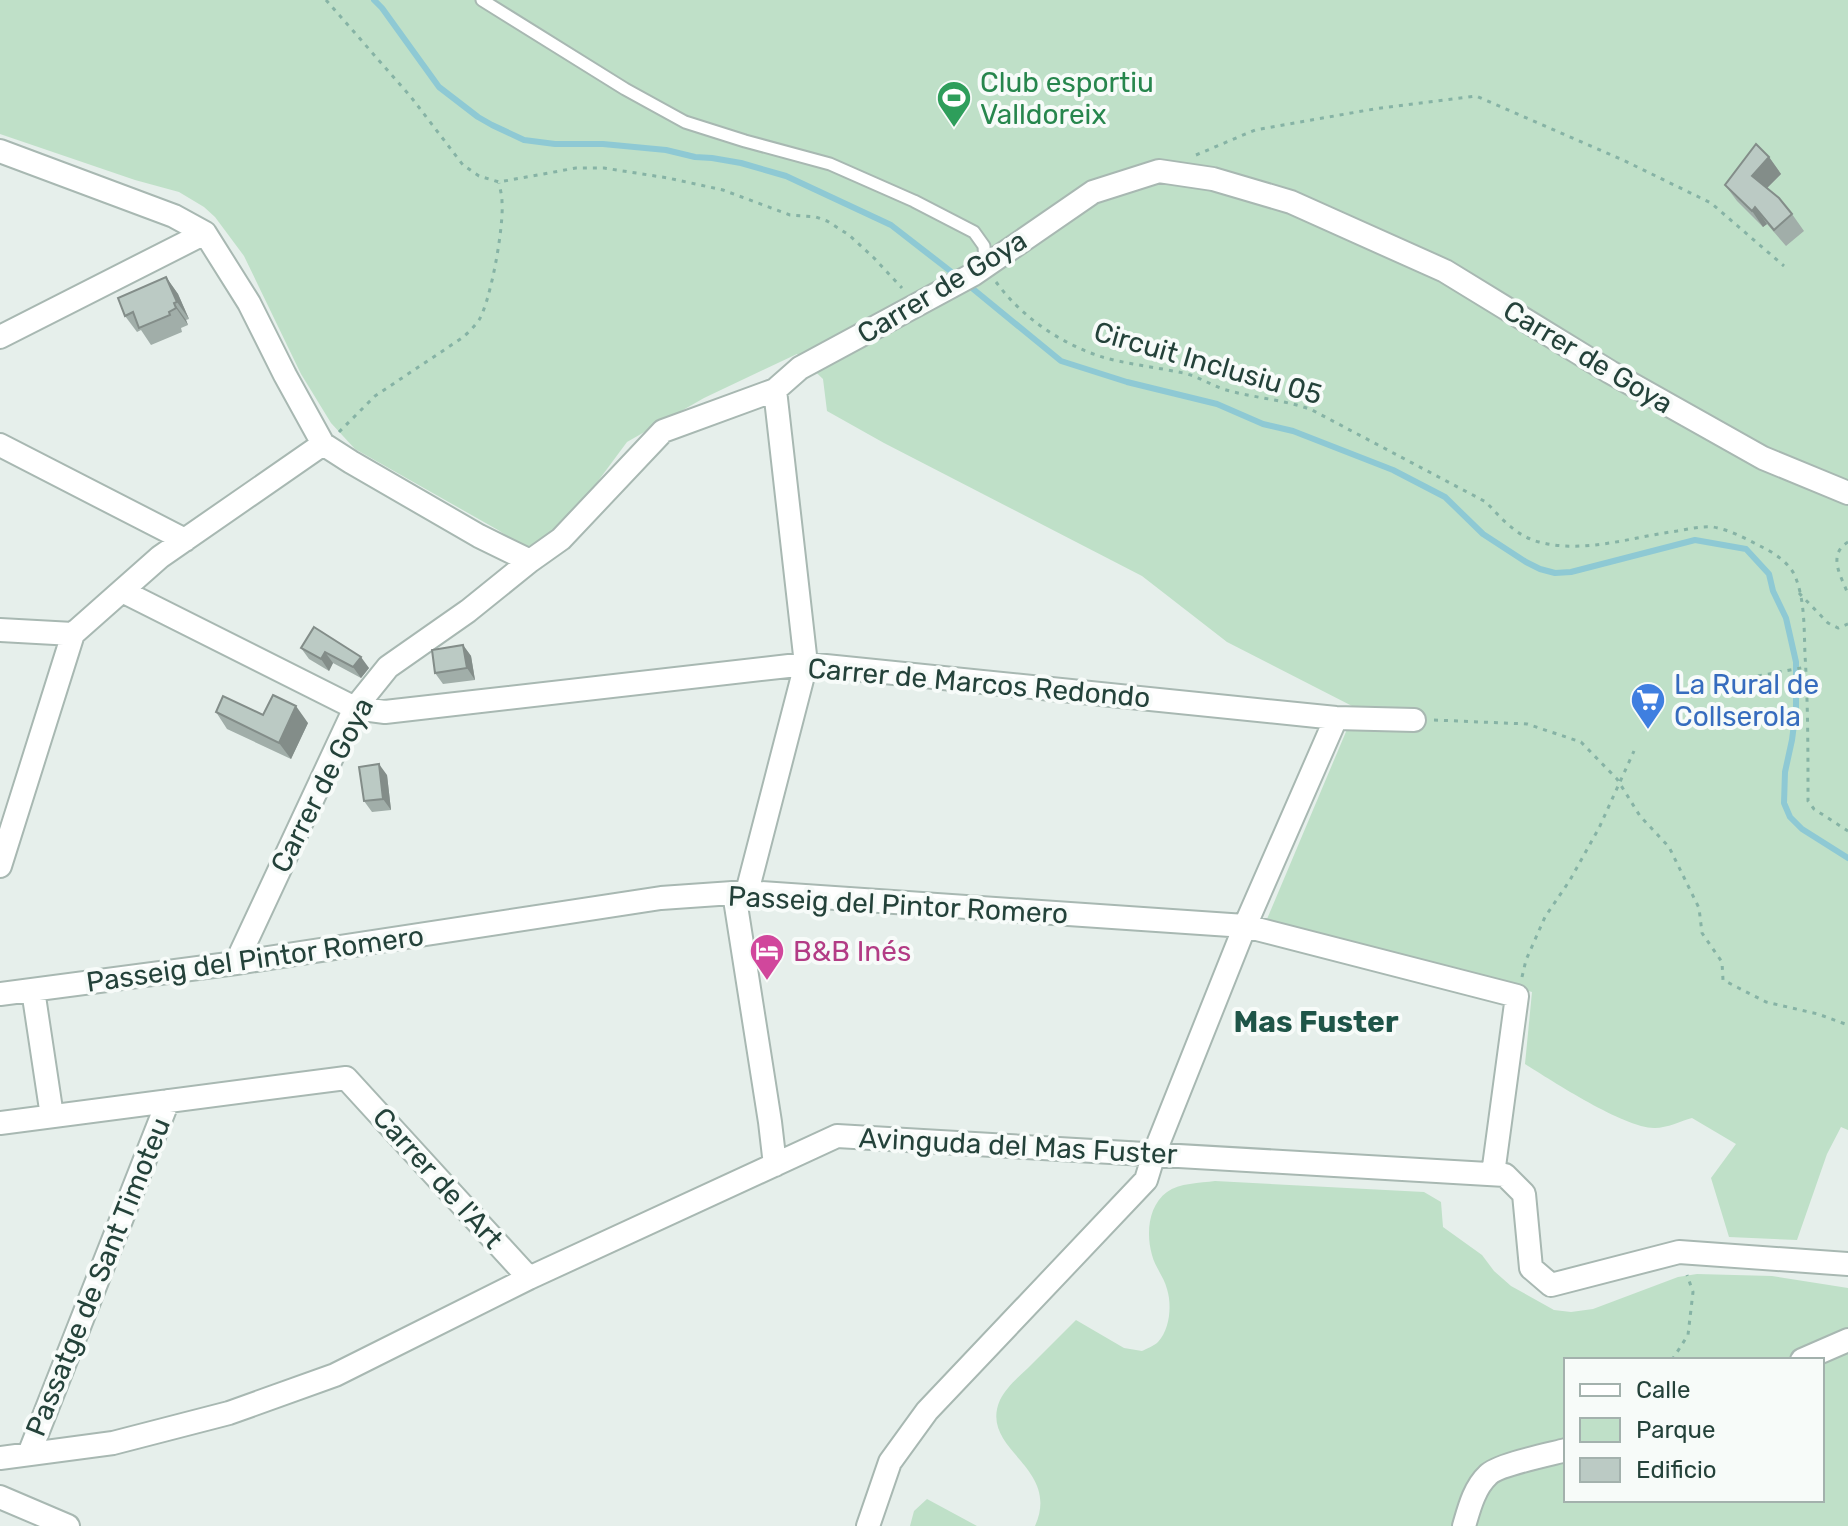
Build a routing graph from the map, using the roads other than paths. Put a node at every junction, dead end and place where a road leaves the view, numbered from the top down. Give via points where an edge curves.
1 (482, 0) edge
2 (0, 151) edge
3 (205, 233) junction
4 (979, 271) junction
5 (0, 337) edge
6 (775, 390) junction
7 (323, 444) junction
8 (0, 445) edge
9 (1848, 493) edge
10 (185, 540) junction
11 (530, 561) junction
12 (122, 591) junction
13 (0, 630) edge
14 (73, 634) junction
15 (806, 664) junction
16 (355, 708) junction
17 (1336, 718) junction
18 (1414, 720) road end
19 (0, 866) edge
20 (741, 892) junction
21 (1245, 926) junction
22 (236, 963) junction
23 (33, 990) junction
24 (0, 994) edge
25 (168, 1101) junction
26 (52, 1116) junction
27 (0, 1123) edge
28 (1154, 1154) junction
29 (775, 1165) junction
30 (1493, 1174) junction
31 (1848, 1264) edge
32 (529, 1278) junction
33 (1848, 1340) edge
34 (1807, 1358) edge
35 (1564, 1450) edge
36 (29, 1454) junction
37 (0, 1458) edge
38 (0, 1497) edge
39 (68, 1526) edge
40 (868, 1526) edge
41 (1464, 1526) edge

1 - 4 lane via 685,122 830,164 974,232 984,246
2 - 3 street via 174,216
3 - 5 street
3 - 7 street via 249,303
4 - 6 street, Carrer de Goya via 800,368
4 - 9 street, Carrer de Goya via 1093,192 1159,171 1213,179 1291,202 1445,271 1763,458
6 - 11 street, Carrer de Goya via 663,431 561,539
6 - 15 street
7 - 10 street
7 - 11 street
8 - 10 street
10 - 12 street
11 - 16 street, Carrer de Goya via 388,667
12 - 14 street
12 - 16 street
13 - 14 street
14 - 19 street
15 - 16 street, Carrer de Marcos Redondo via 385,712
15 - 17 street, Carrer de Marcos Redondo
15 - 20 street
16 - 22 street, Carrer de Goya
17 - 18 street, Carrer de Marcos Redondo
17 - 21 street
20 - 21 street, Passeig del Pintor Romero
20 - 22 street, Passeig del Pintor Romero via 661,898
20 - 29 street
21 - 28 street
21 - 30 street, Passeig del Pintor Romero via 1517,996
22 - 23 street, Passeig del Pintor Romero
23 - 24 street, Passeig del Pintor Romero
23 - 26 street
25 - 26 street
25 - 32 street, Carrer de l'Art via 346,1078
25 - 36 street, Passatge de Sant Timoteu
26 - 27 street
28 - 29 street, Avinguda del Mas Fuster via 837,1136
28 - 30 street, Avinguda del Mas Fuster
28 - 40 street via 1146,1180 927,1411 890,1462
29 - 32 street, Avinguda del Mas Fuster
30 - 31 street via 1505,1175 1524,1194 1531,1268 1551,1285 1679,1252
32 - 36 street, Avinguda del Mas Fuster via 335,1375 229,1413 113,1443
33 - 34 street
35 - 41 street via 1489,1473
36 - 37 street, Avinguda del Mas Fuster
38 - 39 street

